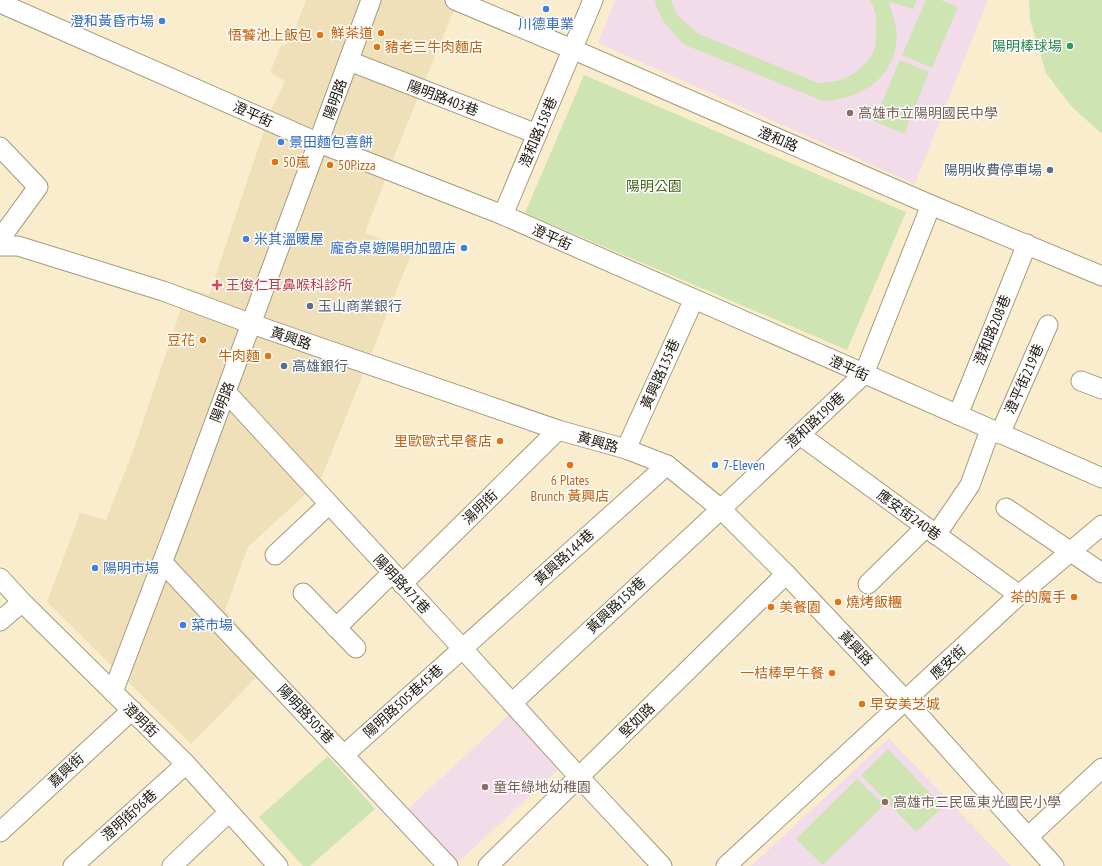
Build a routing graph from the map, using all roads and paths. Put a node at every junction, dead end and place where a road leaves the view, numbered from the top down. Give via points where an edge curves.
1 (371, 0) edge
2 (455, 0) edge
3 (593, 0) edge
4 (0, 3) edge
5 (572, 50) junction
6 (349, 61) junction
7 (537, 134) junction
8 (319, 143) junction
9 (0, 147) edge
10 (931, 205) junction
11 (503, 215) junction
12 (0, 239) edge
13 (1027, 244) junction
14 (0, 246) edge
15 (1102, 276) edge
16 (694, 300) junction
17 (252, 324) junction
18 (1048, 325) dead end
19 (864, 374) junction
20 (1081, 381) dead end
21 (1102, 389) edge
22 (226, 392) junction
23 (958, 416) junction
24 (558, 430) junction
25 (995, 432) junction
26 (800, 435) junction
27 (626, 449) junction
28 (667, 466) junction
29 (1102, 478) edge
30 (328, 505) junction
31 (721, 508) junction
32 (1006, 508) dead end
33 (1102, 525) edge
34 (931, 531) junction
35 (1071, 552) junction
36 (275, 555) dead end
37 (163, 562) junction
38 (1102, 573) edge
39 (786, 574) junction
40 (0, 578) edge
41 (397, 578) junction
42 (868, 584) dead end
43 (303, 593) dead end
44 (1019, 596) junction
45 (22, 602) junction
46 (0, 621) edge
47 (336, 628) junction
48 (356, 648) dead end
49 (462, 648) junction
50 (113, 692) junction
51 (906, 701) junction
52 (512, 703) junction
53 (132, 710) junction
54 (344, 754) junction
55 (186, 764) junction
56 (1102, 768) edge
57 (579, 777) junction
58 (229, 812) junction
59 (0, 832) edge
60 (1028, 837) junction
61 (73, 866) edge
62 (172, 866) edge
63 (278, 866) edge
64 (448, 866) edge
65 (488, 866) edge
66 (662, 866) edge
67 (726, 866) edge
68 (1054, 866) edge

1 - 6 street, 陽明路
2 - 5 street, 澄和路
3 - 5 street, 澄和路158巷
4 - 8 street, 澄平街
5 - 7 street, 澄和路158巷
5 - 10 street, 澄和路
6 - 7 street, 陽明路403巷
6 - 8 street, 陽明路
7 - 11 street, 澄和路158巷
8 - 11 street, 澄平街
8 - 17 street, 陽明路
9 - 12 street via 38,187
10 - 13 street, 澄和路
10 - 19 street, 澄和路190巷
11 - 16 street, 澄平街
13 - 15 street, 澄和路
13 - 23 street, 澄和路208巷
14 - 17 street, 黃興路 via 18,246 97,270
16 - 19 street, 澄平街
16 - 27 street, 黃興路135巷
17 - 22 street, 陽明路
17 - 24 street, 黃興路
18 - 25 street, 澄平街219巷
19 - 23 street, 澄平街
19 - 26 street, 澄和路190巷
20 - 21 street
22 - 30 street, 陽明路471巷
22 - 37 street, 陽明路
23 - 25 street, 澄平街
24 - 27 street, 黃興路
24 - 41 street, 湯明街
25 - 29 street, 澄平街
25 - 34 street, 澄平街219巷 via 970,485
26 - 31 street, 澄和路190巷
26 - 34 street, 應安街240巷
27 - 28 street, 黃興路
28 - 31 street, 黃興路
28 - 49 street, 黃興路144巷
30 - 36 street
30 - 41 street, 陽明路471巷
31 - 39 street, 黃興路
31 - 52 street, 黃興路158巷
32 - 35 street
33 - 35 street, 應安街
34 - 42 street, 澄平街219巷
34 - 44 street, 應安街240巷
35 - 38 street
35 - 44 street, 應安街
37 - 50 street, 陽明路
37 - 54 street, 陽明路505巷
39 - 51 street, 黃興路
39 - 57 street, 堅如路
40 - 45 street, 澄明街
41 - 47 street, 湯明街
41 - 49 street, 陽明路471巷
43 - 47 street
44 - 51 street, 應安街
45 - 46 street
45 - 50 street, 澄明街
47 - 48 street
49 - 52 street, 陽明路471巷
49 - 54 street, 陽明路505巷45巷
50 - 53 street, 澄明街
51 - 60 street, 黃興路
51 - 67 street, 應安街
52 - 57 street, 陽明路471巷
53 - 55 street, 澄明街
53 - 59 street, 嘉興街
54 - 64 street, 陽明路505巷
55 - 58 street, 澄明街
55 - 61 street, 澄明街96巷
56 - 60 street
57 - 65 street, 堅如路
57 - 66 street, 陽明路471巷
58 - 62 street
58 - 63 street, 澄明街
60 - 68 street, 黃興路

